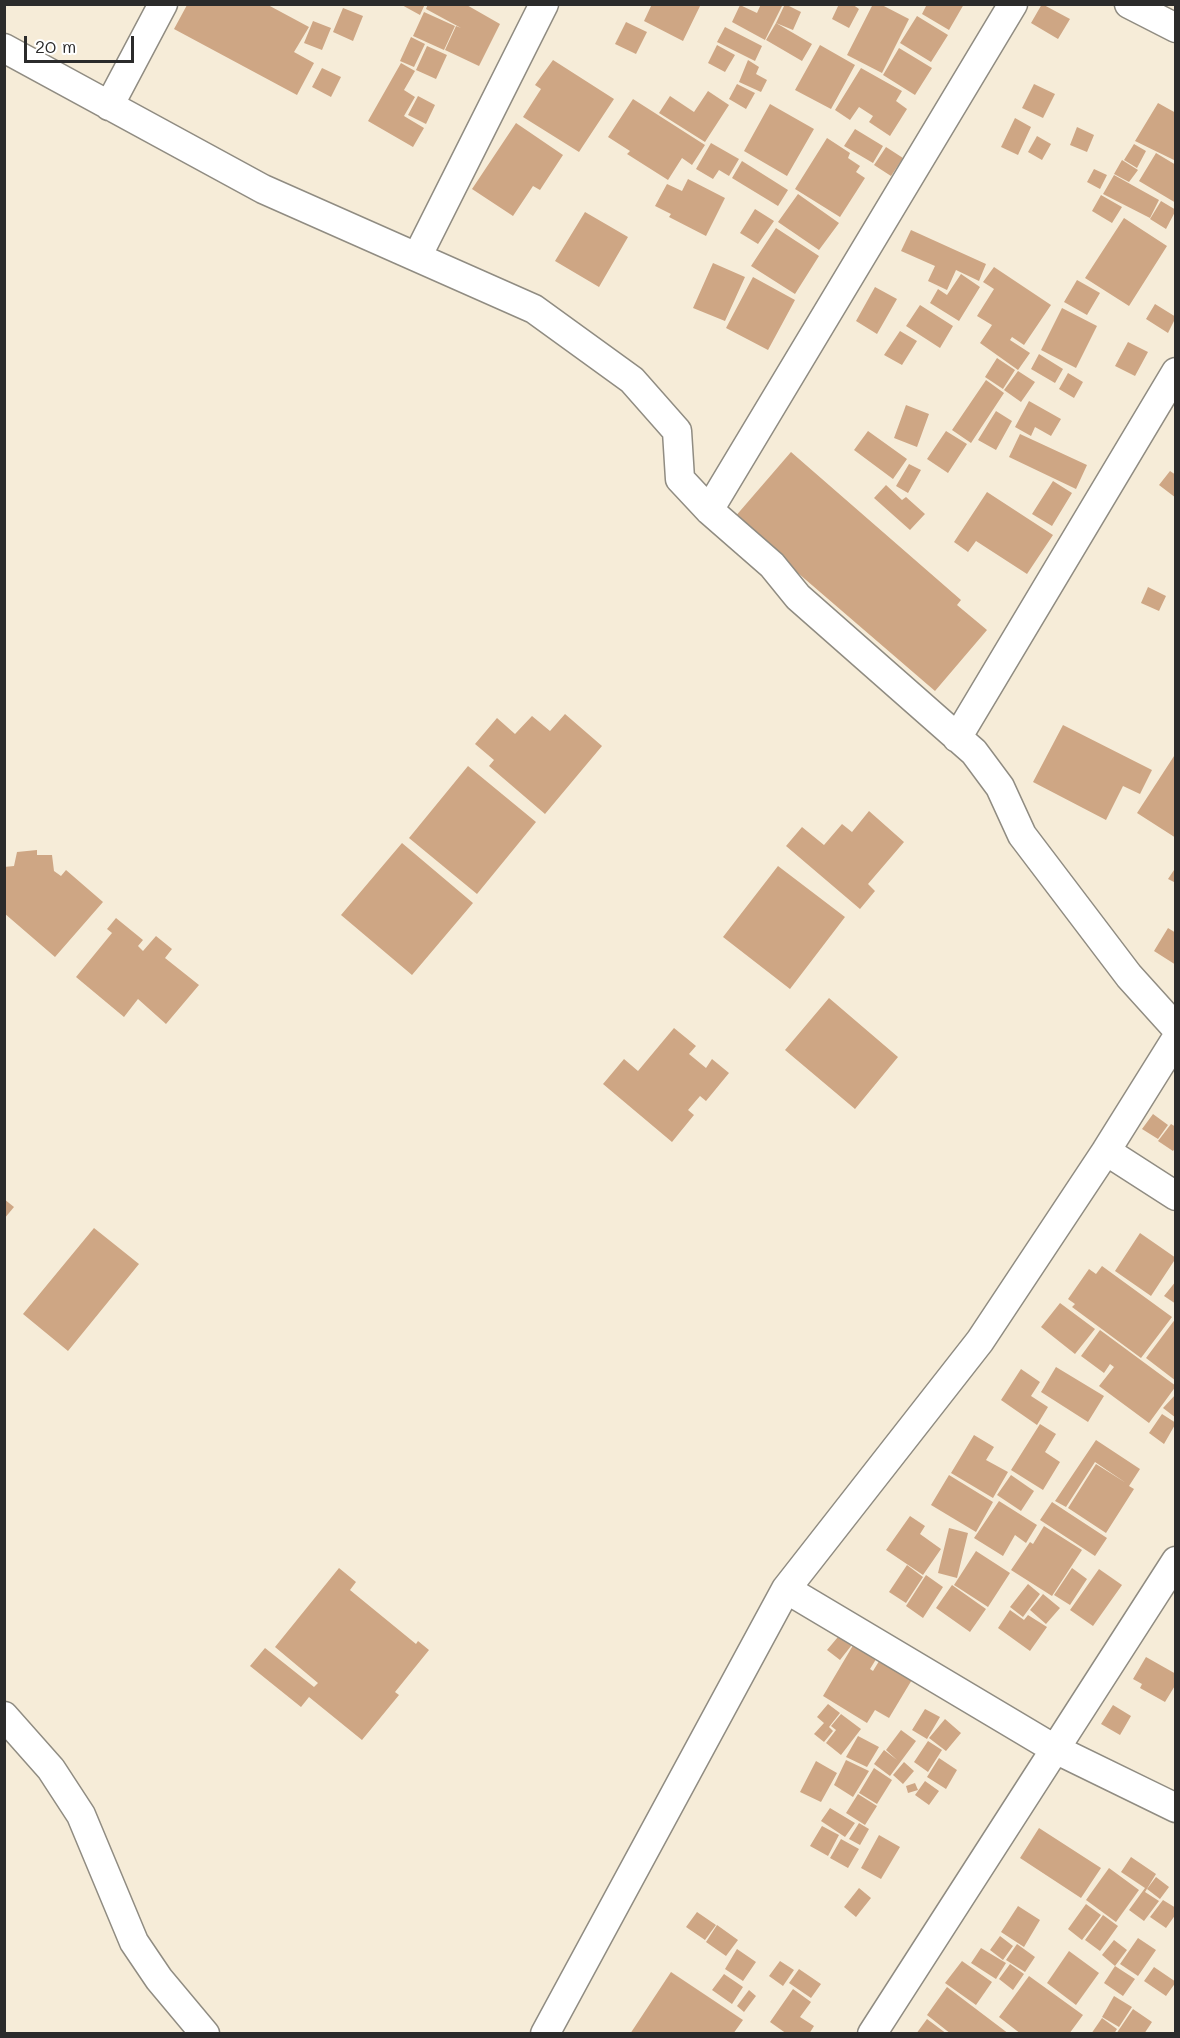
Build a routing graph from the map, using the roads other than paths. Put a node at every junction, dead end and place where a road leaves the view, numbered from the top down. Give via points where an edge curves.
1 (163, 4) edge
2 (544, 4) edge
3 (1013, 4) edge
4 (1129, 4) edge
5 (1176, 28) edge
6 (4, 48) edge
7 (109, 106) junction
8 (417, 257) junction
9 (1176, 372) edge
10 (709, 510) junction
11 (957, 738) junction
12 (1176, 1029) edge
13 (1176, 1039) edge
14 (1106, 1151) junction
15 (1176, 1196) edge
16 (1176, 1561) edge
17 (786, 1590) junction
18 (4, 1716) edge
19 (1053, 1748) junction
20 (1176, 1808) edge
21 (206, 2034) edge
22 (545, 2034) edge
23 (872, 2034) edge

1 - 7 street
2 - 8 street
3 - 10 street
4 - 5 street
6 - 7 street
7 - 8 street via 263,189
8 - 10 street via 534,309 632,381 677,431 680,479
9 - 11 street
10 - 11 street via 772,565 798,597
11 - 12 street via 974,752 1000,787 1022,835 1129,976
13 - 14 street
14 - 15 street
14 - 17 street via 980,1341
16 - 19 street
17 - 19 street
17 - 22 street
18 - 21 street via 51,1769 81,1815 134,1942 159,1979
19 - 20 street
19 - 23 street

